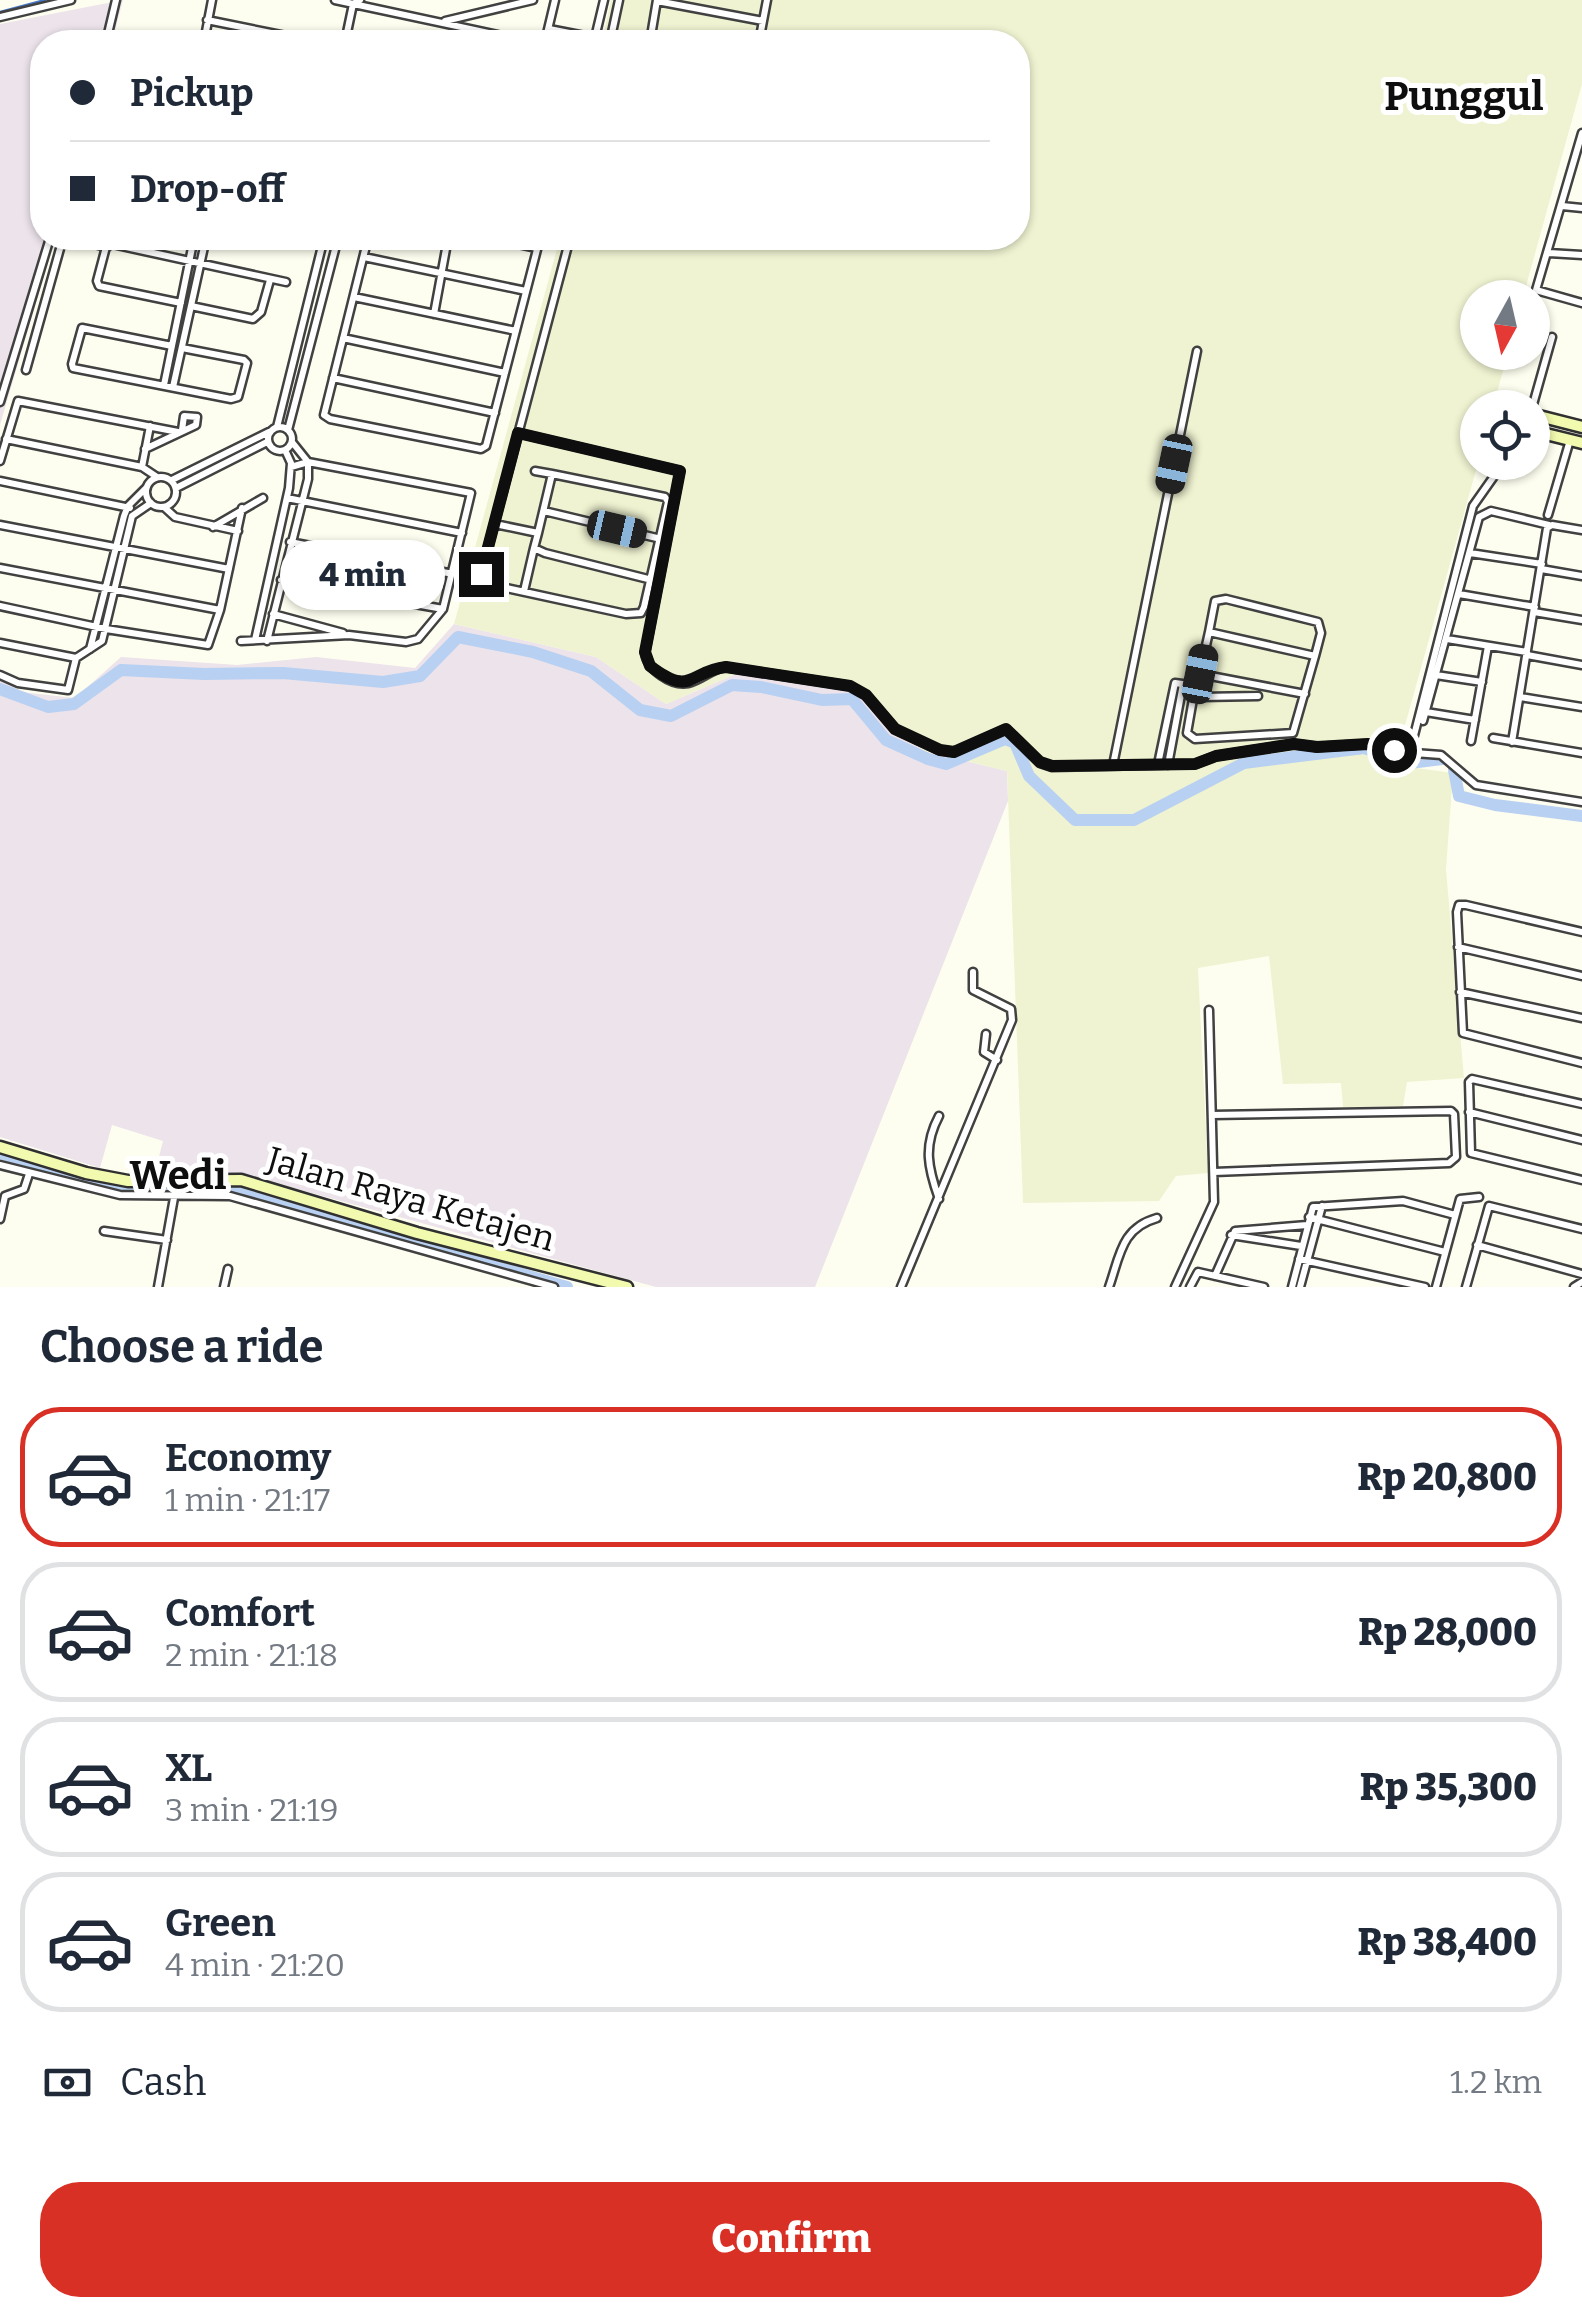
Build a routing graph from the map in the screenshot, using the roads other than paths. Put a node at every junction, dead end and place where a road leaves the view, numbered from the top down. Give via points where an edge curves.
1 (71, 0) edge
2 (116, 0) edge
3 (212, 0) edge
4 (335, 0) edge
5 (533, 0) edge
6 (556, 0) edge
7 (604, 0) edge
8 (619, 0) edge
9 (657, 0) edge
10 (767, 0) edge
11 (356, 2) edge
12 (0, 17) edge
13 (207, 20) junction
14 (763, 21) junction
15 (439, 22) junction
16 (548, 29) joint
17 (109, 30) edge
18 (206, 30) edge
19 (257, 30) edge
20 (348, 30) edge
21 (476, 30) edge
22 (552, 30) edge
23 (596, 30) edge
24 (613, 30) edge
25 (652, 30) edge
26 (761, 30) edge
27 (1582, 133) edge
28 (1577, 164) edge
29 (1562, 206) junction
30 (1582, 208) edge
31 (46, 250) edge
32 (62, 250) edge
33 (105, 250) edge
34 (137, 250) edge
35 (192, 250) edge
36 (203, 250) edge
37 (321, 250) edge
38 (335, 250) edge
39 (365, 250) edge
40 (448, 250) edge
41 (536, 250) edge
42 (567, 250) edge
43 (1549, 252) junction
44 (364, 257) junction
45 (1582, 257) edge
46 (190, 263) junction
47 (200, 266) junction
48 (442, 273) junction
49 (270, 280) junction
50 (286, 282) dead end
51 (526, 291) junction
52 (354, 297) junction
53 (182, 303) junction
54 (1582, 303) edge
55 (191, 306) junction
56 (434, 314) junction
57 (177, 324) junction
58 (187, 325) junction
59 (516, 332) junction
60 (1552, 336) dead end
61 (343, 338) junction
62 (172, 346) junction
63 (182, 348) junction
64 (1197, 351) dead end
65 (26, 370) dead end
66 (505, 373) junction
67 (333, 378) junction
68 (168, 386) junction
69 (1540, 390) edge
70 (0, 402) edge
71 (495, 413) junction
72 (1550, 418) edge
73 (150, 426) junction
74 (1582, 426) edge
75 (273, 429) junction
76 (288, 430) junction
77 (518, 433) junction
78 (1550, 435) edge
79 (6, 439) junction
80 (1576, 441) edge
81 (268, 442) junction
82 (292, 442) junction
83 (145, 450) junction
84 (285, 450) junction
85 (0, 461) edge
86 (308, 462) junction
87 (142, 466) junction
88 (291, 467) junction
89 (535, 471) dead end
90 (552, 474) junction
91 (157, 477) junction
92 (1491, 480) edge
93 (0, 481) edge
94 (174, 484) junction
95 (146, 488) junction
96 (263, 498) dead end
97 (287, 498) junction
98 (300, 502) junction
99 (151, 503) junction
100 (164, 507) junction
101 (242, 508) junction
102 (132, 509) junction
103 (544, 511) junction
104 (1548, 515) dead end
105 (495, 524) junction
106 (0, 525) edge
107 (1550, 525) junction
108 (213, 527) junction
109 (1582, 530) edge
110 (238, 531) junction
111 (462, 533) junction
112 (538, 534) junction
113 (660, 539) junction
114 (290, 542) junction
115 (534, 548) junction
116 (121, 551) junction
117 (1470, 552) junction
118 (273, 560) junction
119 (285, 562) junction
120 (1542, 567) junction
121 (0, 568) edge
122 (229, 570) junction
123 (453, 574) junction
124 (481, 574) dead end
125 (1582, 576) edge
126 (648, 579) junction
127 (281, 580) junction
128 (502, 587) dead end
129 (111, 591) junction
130 (524, 591) junction
131 (1459, 594) junction
132 (264, 598) junction
133 (276, 600) junction
134 (0, 606) edge
135 (443, 609) junction
136 (220, 610) junction
137 (1535, 610) junction
138 (273, 614) junction
139 (1582, 620) edge
140 (102, 628) junction
141 (1208, 632) junction
142 (348, 635) junction
143 (1446, 638) junction
144 (242, 640) dead end
145 (255, 640) junction
146 (267, 641) junction
147 (0, 643) edge
148 (1488, 646) junction
149 (1527, 653) junction
150 (1315, 656) junction
151 (76, 658) junction
152 (1582, 665) edge
153 (1200, 674) junction
154 (0, 675) edge
155 (1436, 675) junction
156 (1482, 682) junction
157 (1179, 683) junction
158 (1197, 686) junction
159 (1305, 694) junction
160 (1258, 696) dead end
161 (1201, 697) junction
162 (1520, 697) junction
163 (1582, 707) edge
164 (1475, 720) junction
165 (1493, 738) dead end
166 (1471, 741) dead end
167 (1512, 742) junction
168 (1410, 752) junction
169 (1582, 752) edge
170 (1112, 765) junction
171 (1158, 765) junction
172 (1168, 765) junction
173 (1582, 802) edge
174 (1582, 932) edge
175 (1458, 947) junction
176 (973, 972) dead end
177 (1582, 976) edge
178 (1460, 992) junction
179 (1209, 1010) dead end
180 (1582, 1018) edge
181 (986, 1034) dead end
182 (996, 1060) junction
183 (1582, 1062) edge
184 (1582, 1104) edge
185 (1469, 1112) junction
186 (940, 1116) dead end
187 (1212, 1116) junction
188 (1582, 1140) edge
189 (0, 1147) edge
190 (0, 1165) edge
191 (1214, 1172) junction
192 (29, 1174) junction
193 (1582, 1180) edge
194 (176, 1188) junction
195 (1479, 1197) dead end
196 (939, 1200) junction
197 (1455, 1216) junction
198 (1157, 1218) dead end
199 (0, 1219) edge
200 (1311, 1220) junction
201 (1582, 1229) edge
202 (104, 1231) dead end
203 (1232, 1234) junction
204 (167, 1240) junction
205 (1477, 1245) junction
206 (1302, 1246) junction
207 (1445, 1252) junction
208 (1303, 1260) junction
209 (547, 1268) junction
210 (228, 1269) dead end
211 (1215, 1276) junction
212 (1582, 1278) edge
213 (544, 1283) junction
214 (1260, 1286) edge
215 (158, 1287) edge
216 (224, 1287) edge
217 (554, 1287) edge
218 (627, 1287) edge
219 (902, 1287) edge
220 (1108, 1287) edge
221 (1175, 1287) edge
222 (1190, 1287) edge
223 (1292, 1287) edge
224 (1300, 1287) edge
225 (1425, 1287) edge
226 (1436, 1287) edge
227 (1466, 1287) edge
228 (1574, 1287) edge

1 - 12 street
2 - 17 street
3 - 13 street
4 - 11 street
5 - 15 street
6 - 16 street
7 - 23 street
8 - 24 street
9 - 14 street
9 - 25 street
10 - 14 street
11 - 15 street
11 - 20 street
13 - 18 street
13 - 19 street
14 - 26 street
15 - 21 street
16 - 22 street
27 - 28 street
28 - 29 street
29 - 30 street
29 - 43 street
31 - 70 street
32 - 65 street
33 - 53 street via 99,286
34 - 46 street
35 - 46 street
36 - 47 street
37 - 75 street
38 - 76 street
39 - 44 street
40 - 48 street
41 - 51 street
42 - 77 street
43 - 45 street
43 - 54 street via 1536,290
44 - 48 street
44 - 52 street
46 - 47 street
46 - 53 street
47 - 49 street
47 - 55 street
48 - 51 street
48 - 56 street
49 - 50 street
49 - 55 street via 253,320
51 - 59 street
52 - 56 street
52 - 61 street
53 - 57 street
55 - 58 street
56 - 59 street
57 - 58 street
57 - 62 street
58 - 63 street
59 - 66 street
60 - 69 street
61 - 66 street
61 - 67 street
62 - 68 street
62 - 68 street via 82,328 72,364
63 - 68 street
63 - 68 street via 247,363 234,400
64 - 170 street
66 - 71 street
67 - 71 street
67 - 71 street via 324,411 330,419 481,449
72 - 74 street
73 - 79 street via 18,401
73 - 83 street
73 - 83 street via 180,431
75 - 76 street
75 - 81 street
75 - 94 street
76 - 82 street
77 - 105 street
77 - 170 street via 680,471 645,652 655,670 683,683 726,667 850,686 895,729 940,750 954,752 1006,729 1045,766
78 - 80 street
79 - 85 street
79 - 87 street
80 - 104 street
81 - 84 street
81 - 94 street
82 - 84 street
82 - 86 street
83 - 87 street
84 - 88 street
86 - 88 street
86 - 98 street
86 - 111 street via 471,492
87 - 91 street
88 - 97 street
89 - 90 street
90 - 103 street
90 - 113 street via 665,497
91 - 94 street
91 - 95 street
92 - 168 street via 1473,506
93 - 102 street
94 - 100 street via 176,497
95 - 99 street
95 - 102 street
96 - 101 street
97 - 98 street
97 - 118 street
98 - 111 street
98 - 114 street
99 - 100 street
99 - 102 street
100 - 108 street via 175,517
101 - 108 street
101 - 110 street
102 - 116 street
103 - 112 street
103 - 113 street
105 - 112 street
105 - 124 street
106 - 116 street
107 - 109 street
107 - 117 street via 1484,513
107 - 120 street
108 - 110 street
110 - 122 street
111 - 123 street
112 - 115 street
113 - 126 street
114 - 119 street
114 - 123 street
115 - 126 street
115 - 130 street
116 - 122 street
116 - 129 street
117 - 120 street
117 - 131 street
118 - 119 street
118 - 132 street
119 - 127 street
120 - 125 street
120 - 137 street
121 - 129 street
122 - 136 street
123 - 135 street
126 - 130 street via 644,608 636,614
127 - 133 street
127 - 135 street
128 - 130 street
129 - 136 street
129 - 140 street
131 - 137 street
131 - 143 street
132 - 133 street
132 - 145 street
133 - 138 street
134 - 140 street
135 - 142 street via 412,642
136 - 140 street via 208,646
137 - 139 street
137 - 149 street
138 - 142 street
138 - 146 street
140 - 151 street via 102,641
141 - 150 street
141 - 150 street via 1215,602 1226,599 1318,622
141 - 153 street
142 - 146 street
143 - 148 street
143 - 155 street
144 - 145 street
145 - 146 street
147 - 151 street
148 - 149 street
148 - 156 street
149 - 152 street
149 - 162 street
150 - 159 street
151 - 154 street via 66,691
153 - 158 street
153 - 159 street
155 - 156 street
155 - 164 street via 1424,717
156 - 164 street
157 - 158 street
157 - 171 street
157 - 172 street
158 - 161 street
159 - 161 street via 1293,734 1194,739 1187,732 1193,699
160 - 161 street
162 - 163 street
162 - 167 street
164 - 166 street
165 - 167 street
167 - 169 street
168 - 172 street via 1368,744 1294,744
168 - 173 street via 1441,755 1476,785
170 - 171 street
171 - 172 street
174 - 175 street via 1462,904
175 - 177 street
175 - 178 street
176 - 182 street via 973,990 1013,1012
178 - 180 street
178 - 183 street via 1464,1034
179 - 187 street
181 - 182 street via 984,1052
182 - 196 street
184 - 185 street via 1472,1078
185 - 188 street
185 - 193 street via 1472,1154
186 - 196 street via 927,1149
187 - 191 street
187 - 191 street via 1450,1110 1456,1156 1449,1163
189 - 194 street, Jalan Raya Ketajen
190 - 192 street
191 - 221 street via 1214,1207
192 - 194 street via 97,1191
192 - 199 street via 24,1189 6,1196
194 - 204 street
194 - 209 street, Jalan Raya Ketajen via 218,1178 251,1182
194 - 213 street via 230,1196
195 - 197 street via 1462,1197
196 - 219 street
197 - 200 street via 1403,1201 1322,1206
197 - 207 street
198 - 220 street via 1130,1232
200 - 203 street
200 - 206 street
200 - 207 street
200 - 208 street
201 - 205 street via 1490,1206
202 - 204 street
203 - 206 street
203 - 211 street
204 - 215 street
205 - 212 street
205 - 227 street
206 - 208 street
207 - 226 street
208 - 223 street
208 - 224 street
208 - 225 street
209 - 213 street
209 - 218 street, Jalan Raya Ketajen
210 - 216 street
211 - 214 street
211 - 222 street via 1196,1272
212 - 228 street
213 - 217 street

